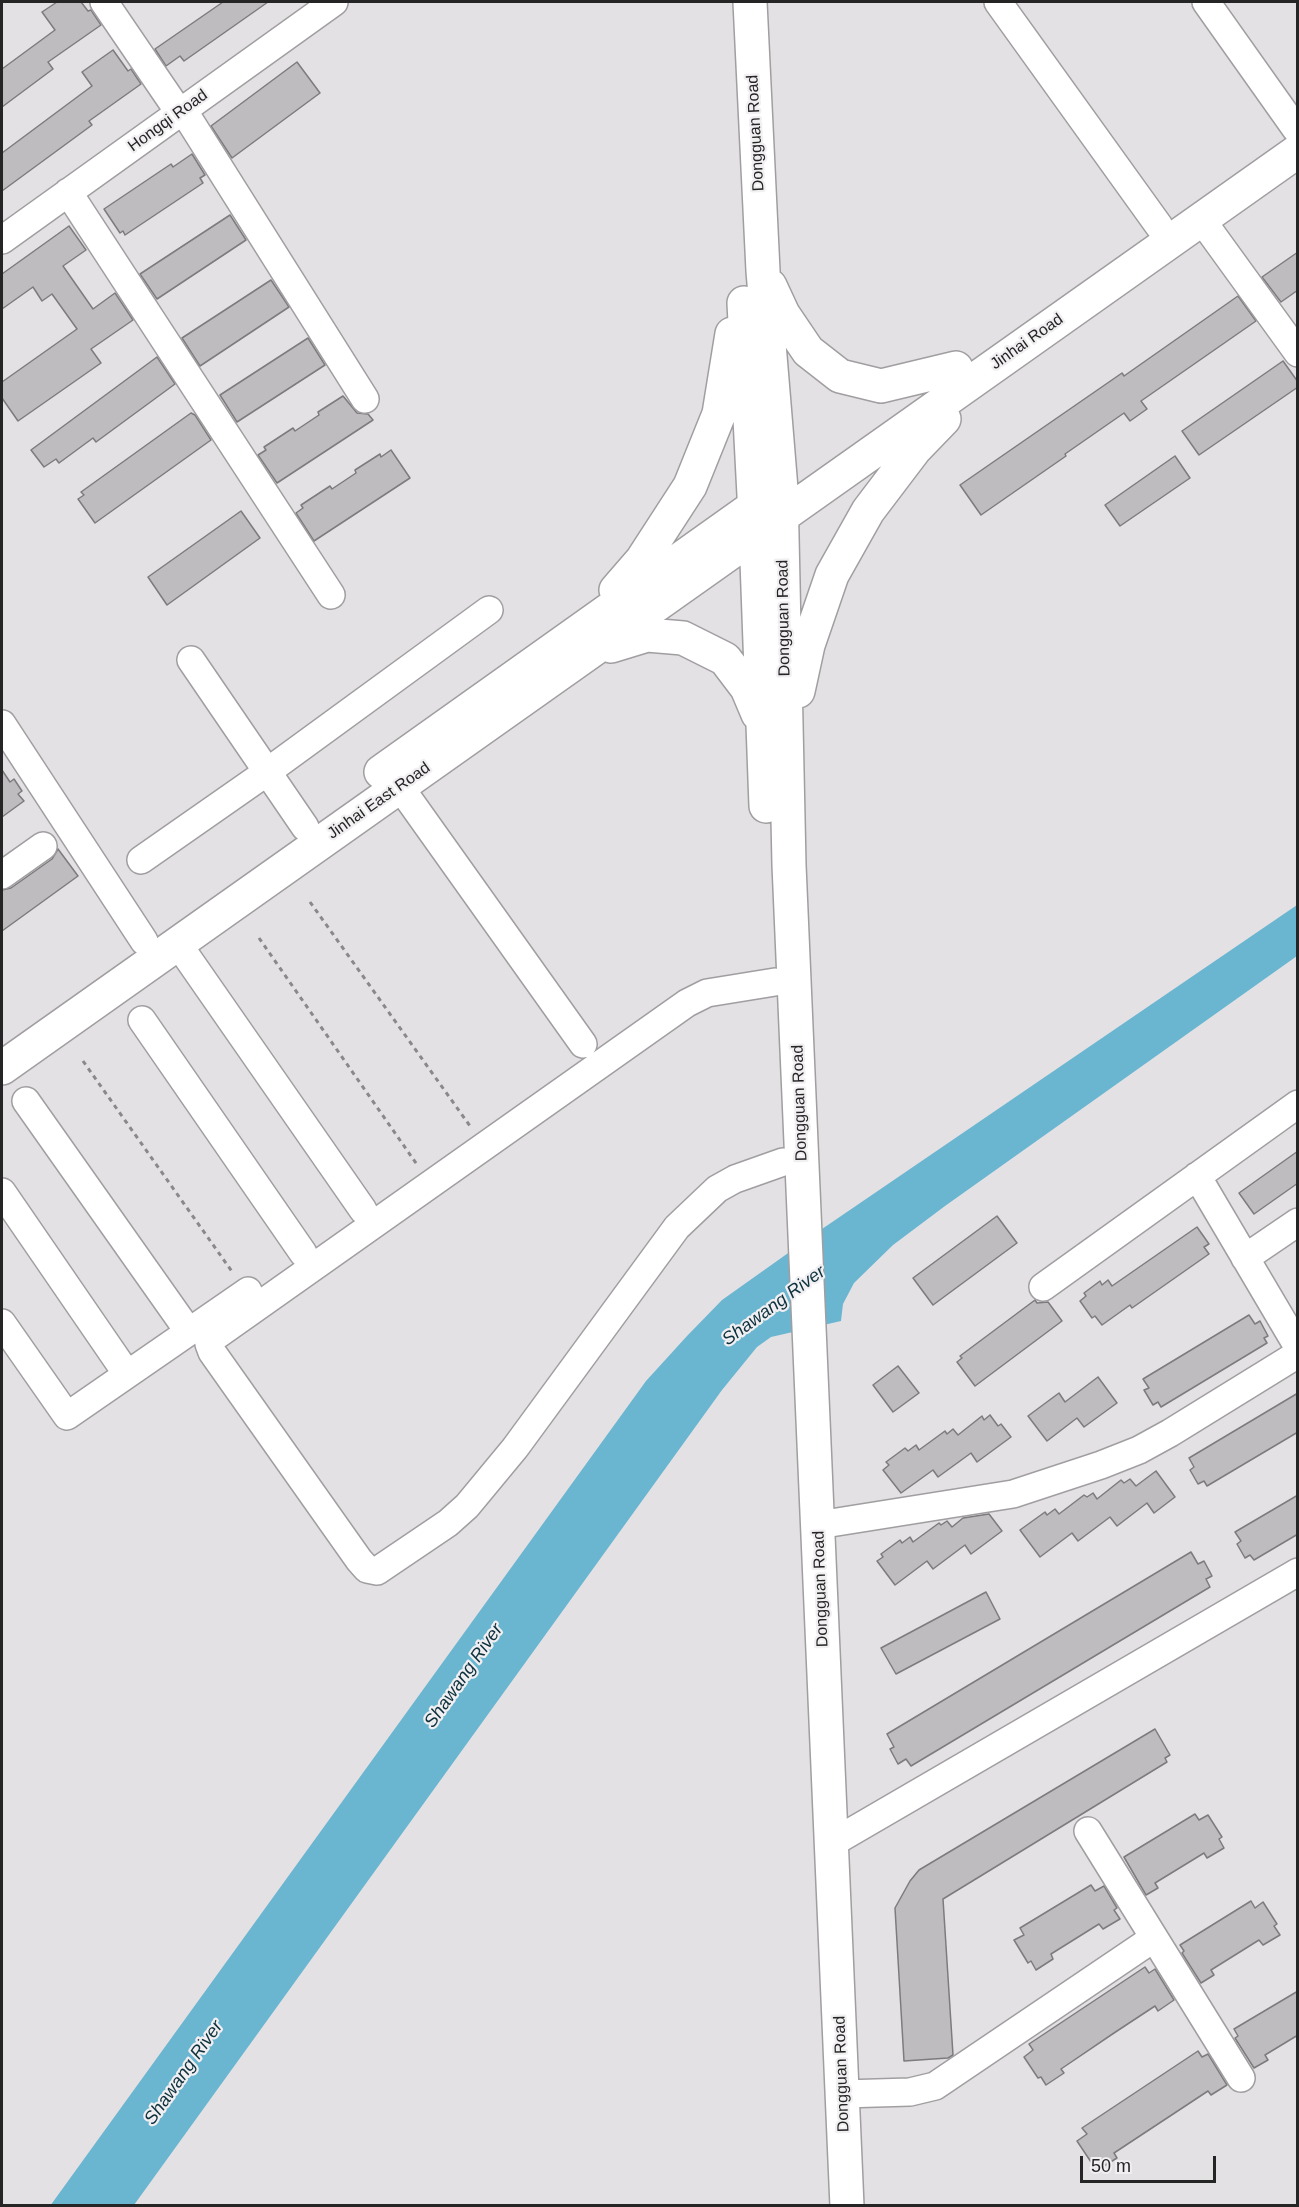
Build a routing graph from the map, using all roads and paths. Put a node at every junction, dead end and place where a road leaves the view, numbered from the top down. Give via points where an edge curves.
1 (104, 2) edge
2 (334, 2) edge
3 (729, 2) edge
4 (750, 2) edge
5 (998, 2) edge
6 (1206, 2) edge
7 (181, 111) junction
8 (1297, 136) edge
9 (68, 192) junction
10 (1201, 219) junction
11 (1158, 226) junction
12 (6, 228) edge
13 (753, 270) junction
14 (1298, 353) edge
15 (1003, 359) junction
16 (956, 368) junction
17 (365, 399) dead end
18 (768, 511) junction
19 (331, 595) dead end
20 (489, 610) dead end
21 (586, 640) junction
22 (191, 660) dead end
23 (2, 724) edge
24 (774, 732) junction
25 (267, 772) junction
26 (400, 787) junction
27 (305, 827) junction
28 (43, 846) dead end
29 (141, 860) dead end
30 (2, 875) edge
31 (310, 902) dead end
32 (259, 938) dead end
33 (144, 941) junction
34 (178, 944) junction
35 (775, 982) junction
36 (141, 1020) dead end
37 (2, 1041) edge
38 (583, 1044) dead end
39 (83, 1061) dead end
40 (2, 1068) edge
41 (27, 1101) dead end
42 (1298, 1104) edge
43 (470, 1126) dead end
44 (783, 1162) junction
45 (421, 1170) joint
46 (1197, 1176) junction
47 (2, 1192) edge
48 (363, 1210) junction
49 (1298, 1222) edge
50 (303, 1252) junction
51 (1245, 1258) junction
52 (1043, 1287) dead end
53 (246, 1292) junction
54 (2, 1323) edge
55 (189, 1332) junction
56 (1298, 1347) edge
57 (1298, 1354) edge
58 (127, 1374) junction
59 (818, 1526) junction
60 (1298, 1572) edge
61 (1088, 1832) dead end
62 (832, 1843) junction
63 (1154, 1938) junction
64 (1241, 2078) dead end
65 (843, 2094) junction
66 (827, 2205) edge
67 (847, 2205) edge

1 - 7 street
2 - 7 street, Hongqi Road
3 - 13 main road, Dongguan Road
4 - 13 main road, Dongguan Road
5 - 11 street
6 - 8 street
7 - 9 street, Hongqi Road
7 - 17 street
8 - 10 main road, Jinhai Road
8 - 11 main road, Jinhai Road
9 - 12 street, Hongqi Road
9 - 19 street
10 - 14 street
10 - 15 main road, Jinhai Road
11 - 16 main road, Jinhai Road
13 - 16 main road via 807,351 840,376 881,386
13 - 18 main road, Dongguan Road
13 - 21 main road via 719,414 690,486
15 - 18 main road, Jinhai Road
15 - 24 main road via 915,449 868,511 832,575
16 - 18 main road, Jinhai Road
18 - 21 main road, Jinhai East Road
18 - 24 main road, Dongguan Road
20 - 25 street
21 - 24 main road via 647,635 683,638 725,659
21 - 26 main road, Jinhai East Road
21 - 27 main road, Jinhai East Road
22 - 25 street
23 - 33 street
24 - 35 main road, Dongguan Road
24 - 59 main road, Dongguan Road via 790,877
25 - 27 street
25 - 29 street
26 - 34 main road, Jinhai East Road
26 - 38 street
27 - 33 main road, Jinhai East Road
28 - 30 street
31 - 43 path
32 - 45 path
33 - 37 main road, Jinhai East Road
34 - 40 main road, Jinhai East Road
34 - 48 street
35 - 44 main road, Dongguan Road
35 - 44 street via 707,993 687,1003 209,1344 359,1560 367,1569 377,1571 467,1506 515,1448 677,1227 717,1190 735,1179
36 - 50 street
39 - 53 path
41 - 55 street
42 - 46 street
44 - 66 main road, Dongguan Road
45 - 48 street
46 - 51 street
46 - 52 street
47 - 58 street
48 - 50 street
49 - 51 street
50 - 53 street
51 - 56 street
53 - 55 street
54 - 58 street via 67,1416
55 - 58 street
57 - 59 street via 1170,1433 1101,1465 1013,1494
59 - 62 main road, Dongguan Road
60 - 62 street
61 - 63 street
62 - 65 main road, Dongguan Road
63 - 64 street
63 - 65 street via 935,2086 910,2092
65 - 67 main road, Dongguan Road

